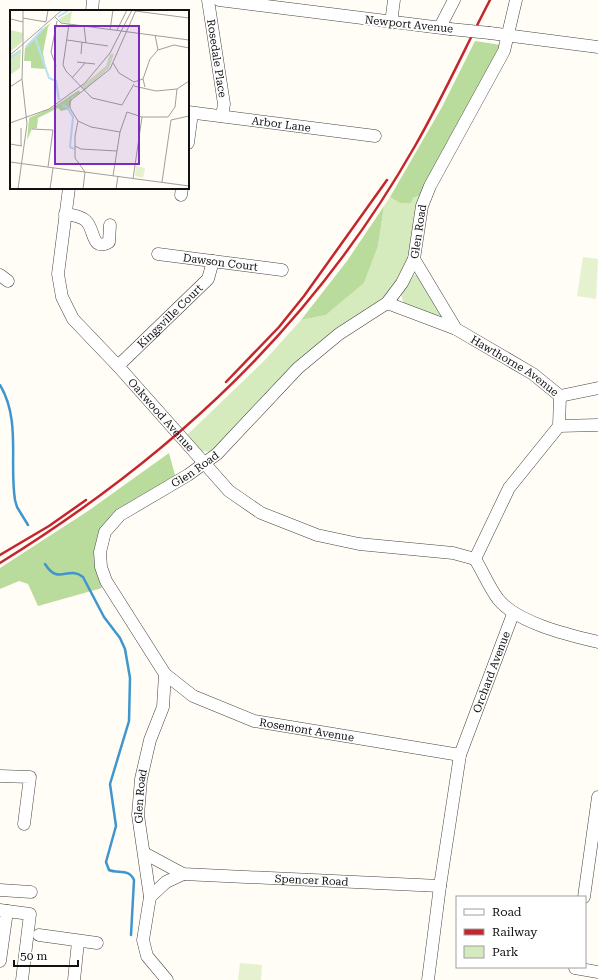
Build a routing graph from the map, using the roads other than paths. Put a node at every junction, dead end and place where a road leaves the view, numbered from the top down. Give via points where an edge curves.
1 (93, 0) edge
2 (208, 0) edge
3 (219, 0) edge
4 (394, 0) edge
5 (454, 0) edge
6 (516, 0) edge
7 (92, 10) edge
8 (391, 23) junction
9 (445, 28) junction
10 (509, 36) junction
11 (598, 47) edge
12 (190, 113) edge
13 (222, 116) junction
14 (189, 128) edge
15 (375, 136) dead end
16 (69, 189) edge
17 (65, 214) junction
18 (110, 225) dead end
19 (158, 254) dead end
20 (414, 259) junction
21 (213, 261) junction
22 (282, 270) dead end
23 (388, 303) junction
24 (456, 329) junction
25 (118, 366) junction
26 (598, 388) edge
27 (560, 396) junction
28 (598, 425) edge
29 (559, 426) junction
30 (204, 464) junction
31 (475, 559) junction
32 (513, 614) junction
33 (598, 642) edge
34 (165, 674) junction
35 (460, 755) junction
36 (0, 776) edge
37 (598, 797) edge
38 (24, 824) dead end
39 (144, 853) junction
40 (183, 874) junction
41 (440, 886) junction
42 (0, 890) edge
43 (31, 892) dead end
44 (584, 896) edge
45 (150, 897) junction
46 (4, 910) edge
47 (39, 935) dead end
48 (78, 942) junction
49 (97, 943) dead end
50 (0, 961) edge
51 (574, 972) edge
52 (598, 972) edge
53 (22, 980) edge
54 (74, 980) edge
55 (167, 980) edge
56 (428, 980) edge

1 - 7 street
2 - 13 street, Rosedale Place via 224,104
3 - 8 street, Newport Avenue
4 - 8 street
5 - 9 street
6 - 10 street, Glen Road
8 - 9 street, Newport Avenue
9 - 10 street, Newport Avenue, bridge
10 - 11 street, Newport Avenue
10 - 20 street, Glen Road via 504,51 430,186 422,206
12 - 13 street, Arbor Lane
12 - 14 street
13 - 15 street, Arbor Lane
16 - 17 street, Oakwood Avenue
17 - 18 street via 83,218 98,244 104,245 109,242
17 - 25 street, Oakwood Avenue via 58,274 62,297 73,319
19 - 21 street, Dawson Court
20 - 23 street, Glen Road
20 - 24 street, Hawthorne Avenue
21 - 22 street, Dawson Court
21 - 25 street, Kingsville Court via 208,279
23 - 24 street, Hawthorne Avenue
23 - 30 street, Glen Road via 339,334 298,368 217,454
24 - 27 street, Hawthorne Avenue via 533,374
25 - 30 street, Oakwood Avenue
26 - 27 street, Hawthorne Avenue
27 - 29 street
28 - 29 street
29 - 31 street via 510,488
30 - 31 street, Oakwood Avenue via 228,492 261,513 317,535 359,544 453,553
30 - 34 street, Glen Road via 120,515 105,532 100,552 106,581
31 - 32 street via 498,599
32 - 33 street via 566,634
32 - 35 street, Orchard Avenue
34 - 35 street, Rosemont Avenue via 193,696 254,721
34 - 39 street, Glen Road via 163,707 150,740 141,779 138,815
35 - 41 street, Orchard Avenue
36 - 38 street via 30,777
37 - 44 street
39 - 40 street, Spencer Road
39 - 45 street, Glen Road
40 - 41 street, Spencer Road
40 - 45 street, Spencer Road via 166,882
41 - 56 street, Orchard Avenue
42 - 43 street
45 - 55 street, Glen Road via 143,940 147,956
46 - 50 street
46 - 53 street via 30,914
47 - 48 street
48 - 49 street
48 - 54 street
51 - 52 street

